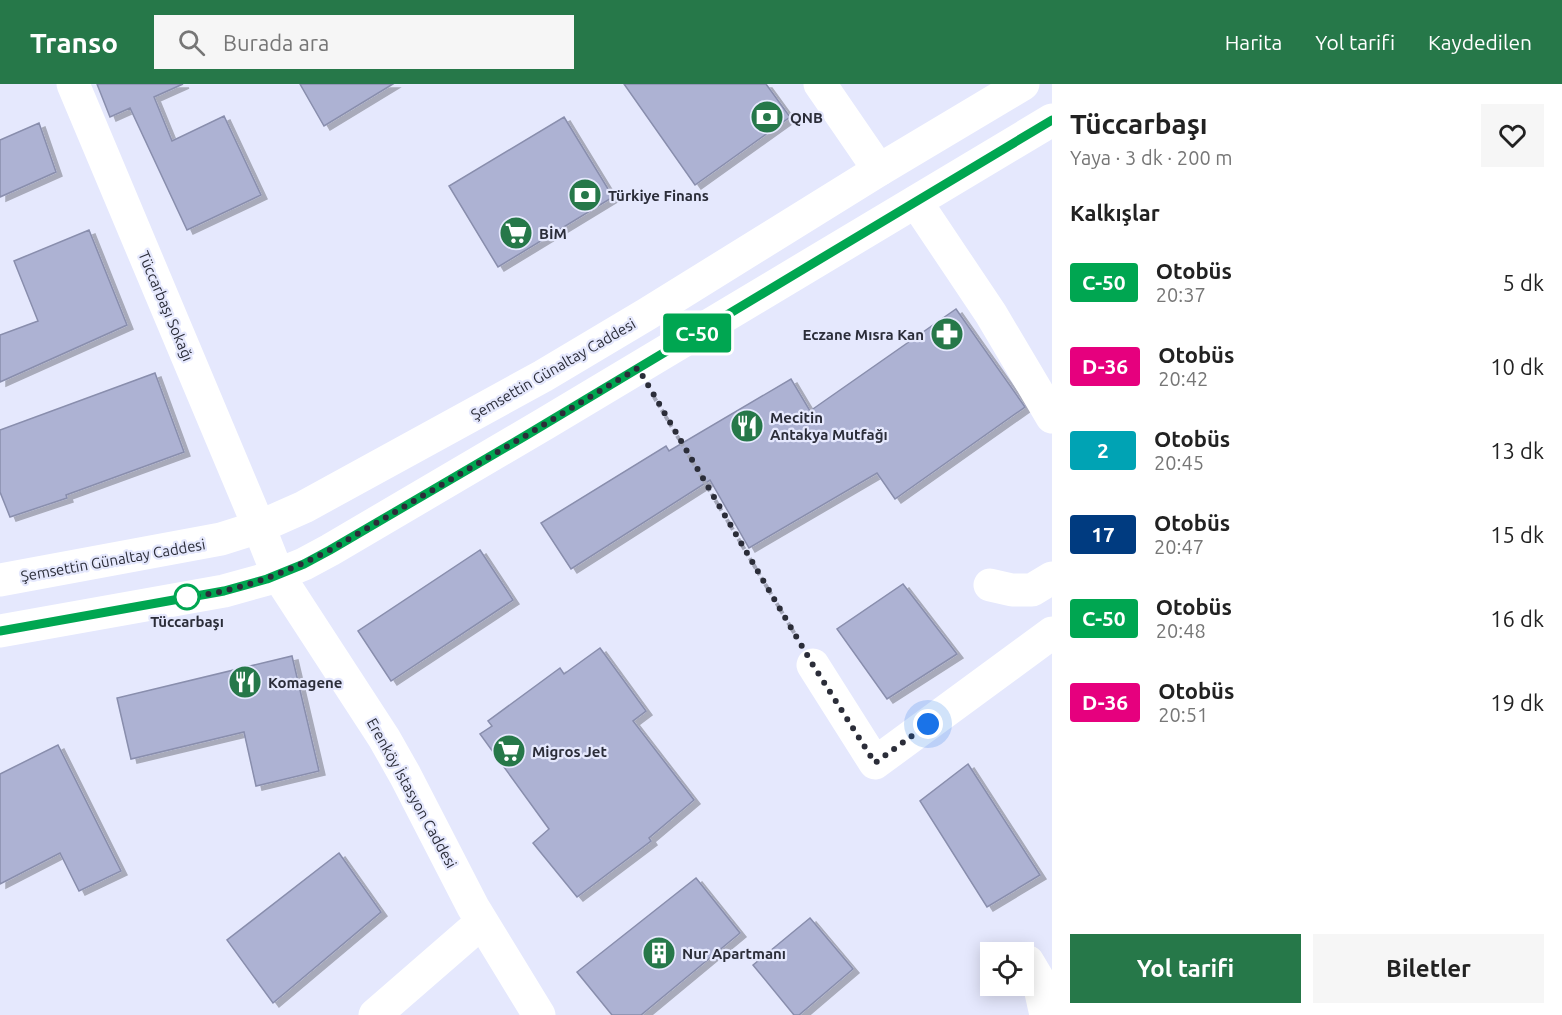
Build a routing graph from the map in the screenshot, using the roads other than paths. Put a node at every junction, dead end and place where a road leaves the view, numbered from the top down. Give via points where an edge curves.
1 (74, 84) edge
2 (820, 84) edge
3 (1023, 84) edge
4 (1052, 120) edge
5 (879, 170) junction
6 (916, 202) junction
7 (1052, 417) edge
8 (259, 527) junction
9 (278, 575) junction
10 (1052, 578) edge
11 (0, 580) edge
12 (990, 585) dead end
13 (0, 631) edge
14 (1052, 633) edge
15 (813, 665) road end
16 (482, 922) junction
17 (1034, 972) edge
18 (375, 1015) edge
19 (539, 1015) edge
20 (1046, 1015) edge

1 - 8 main road, Tüccarbaşı Sokağı
2 - 5 main road
3 - 5 main road, Şemsettin Günaltay Caddesi
4 - 6 main road
5 - 8 main road, Şemsettin Günaltay Caddesi via 543,376 304,507
6 - 7 main road via 991,314
6 - 9 main road via 525,436 330,550
8 - 9 main road
8 - 11 main road, Şemsettin Günaltay Caddesi via 212,542
9 - 13 main road via 224,591
9 - 16 main road, Erenköy İstasyon Caddesi via 398,762
10 - 12 main road via 1032,590
14 - 15 main road via 875,763
16 - 18 main road
16 - 19 main road, Erenköy İstasyon Caddesi
17 - 20 main road

